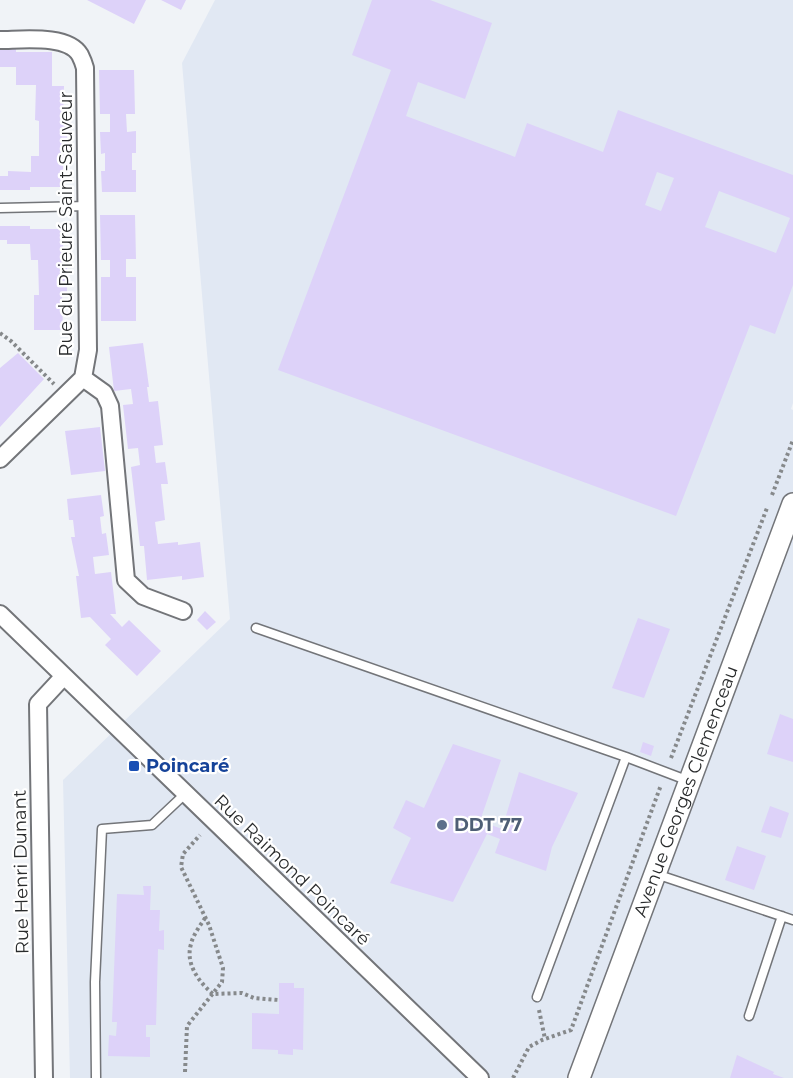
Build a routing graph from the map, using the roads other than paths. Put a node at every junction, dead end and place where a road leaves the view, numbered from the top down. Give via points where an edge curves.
1 (0, 40) edge
2 (88, 206) junction
3 (0, 208) edge
4 (83, 378) junction
5 (0, 459) edge
6 (793, 504) edge
7 (183, 612) dead end
8 (0, 614) edge
9 (256, 628) dead end
10 (64, 676) junction
11 (626, 757) junction
12 (690, 782) junction
13 (186, 793) junction
14 (655, 874) junction
15 (782, 916) junction
16 (793, 920) edge
17 (537, 998) road end
18 (749, 1016) dead end
19 (44, 1078) edge
20 (96, 1078) edge
21 (480, 1078) edge
22 (579, 1078) edge

1 - 2 street, Rue du Prieuré Saint-Sauveur via 54,40 80,54 85,68
2 - 3 lane
2 - 4 street, Rue du Prieuré Saint-Sauveur via 88,350
4 - 5 street
4 - 7 street, Rue du Prieuré Saint-Sauveur via 104,393 110,406 126,580 143,596
6 - 12 street, Avenue Georges Clemenceau
8 - 10 street, Rue Raimond Poincaré
9 - 11 lane
10 - 13 street, Rue Raimond Poincaré
10 - 19 street, Rue Henri Dunant via 38,704
11 - 12 lane
11 - 17 lane
12 - 14 street, Avenue Georges Clemenceau
13 - 20 lane via 152,825 102,829 95,982
13 - 21 street, Rue Raimond Poincaré
14 - 15 lane
14 - 22 street, Avenue Georges Clemenceau
15 - 16 lane
15 - 18 lane

